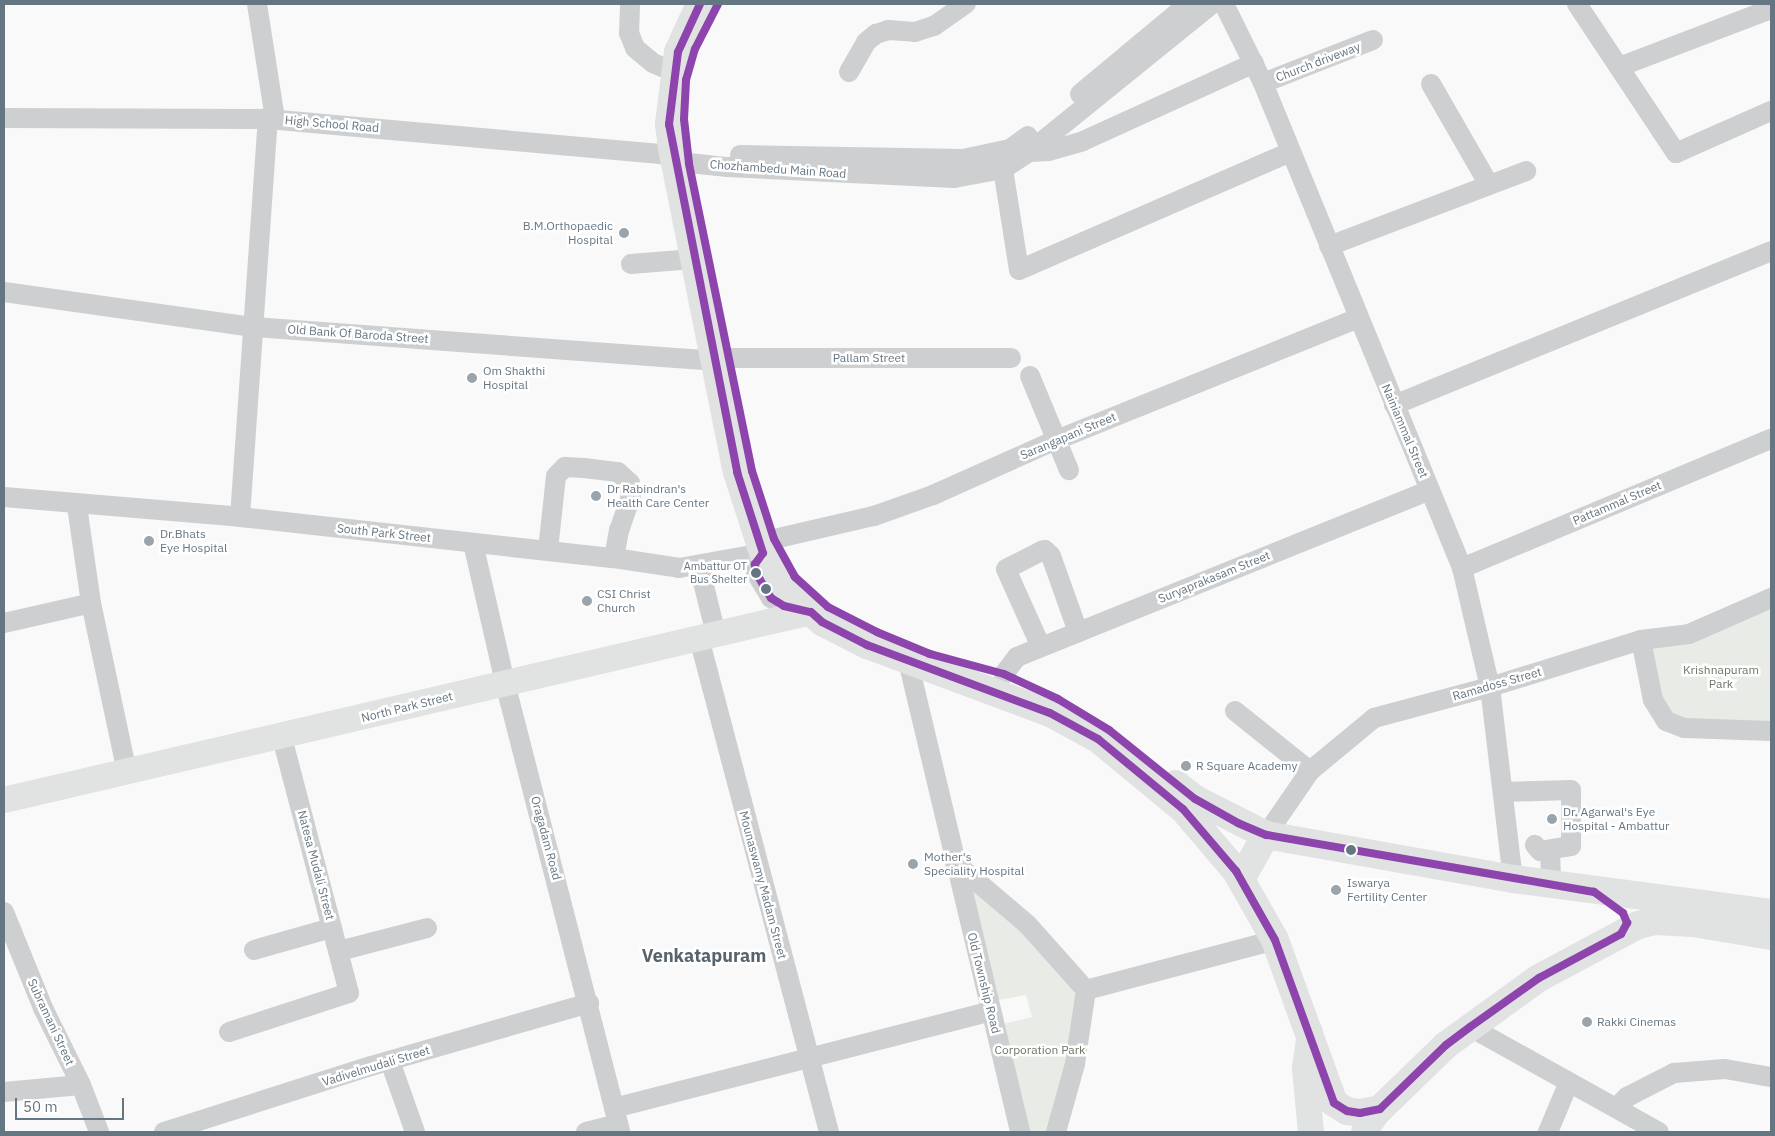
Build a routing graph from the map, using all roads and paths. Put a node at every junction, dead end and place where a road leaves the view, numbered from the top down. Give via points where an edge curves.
1 (258, 4) edge
2 (700, 4) edge
3 (718, 4) edge
4 (966, 4) edge
5 (1188, 4) edge
6 (1212, 4) edge
7 (1224, 4) edge
8 (1577, 4) edge
9 (630, 6) dead end
10 (1771, 10) edge
11 (1373, 40) dead end
12 (1254, 63) junction
13 (1620, 66) junction
14 (674, 72) junction
15 (849, 72) dead end
16 (1263, 83) junction
17 (1431, 84) dead end
18 (1771, 111) edge
19 (4, 118) edge
20 (271, 119) junction
21 (1029, 152) junction
22 (1291, 152) junction
23 (676, 155) junction
24 (1003, 169) junction
25 (1526, 171) dead end
26 (1489, 185) junction
27 (1329, 246) junction
28 (1771, 252) edge
29 (692, 258) junction
30 (631, 264) dead end
31 (4, 292) edge
32 (1358, 318) junction
33 (254, 327) junction
34 (1011, 358) dead end
35 (720, 359) junction
36 (1030, 376) dead end
37 (1394, 405) junction
38 (1771, 439) edge
39 (1054, 441) junction
40 (1069, 470) dead end
41 (1430, 490) junction
42 (4, 497) edge
43 (77, 506) junction
44 (240, 517) junction
45 (473, 542) junction
46 (769, 546) junction
47 (548, 550) junction
48 (614, 558) junction
49 (699, 566) junction
50 (1462, 568) junction
51 (1771, 598) edge
52 (91, 602) junction
53 (811, 612) junction
54 (4, 623) edge
55 (1078, 632) junction
56 (708, 636) junction
57 (1641, 640) junction
58 (1041, 647) junction
59 (908, 661) junction
60 (1004, 674) junction
61 (505, 683) junction
62 (1490, 687) junction
63 (1235, 711) dead end
64 (1771, 731) edge
65 (282, 737) junction
66 (1310, 771) junction
67 (127, 773) junction
68 (1503, 792) junction
69 (4, 800) edge
70 (1266, 835) junction
71 (955, 863) junction
72 (1242, 879) junction
73 (1513, 880) junction
74 (1551, 885) junction
75 (1594, 892) junction
76 (4, 912) edge
77 (1771, 913) edge
78 (332, 928) junction
79 (427, 928) dead end
80 (1621, 934) junction
81 (1771, 936) edge
82 (1275, 940) junction
83 (254, 950) dead end
84 (339, 951) junction
85 (1086, 990) junction
86 (590, 1003) junction
87 (991, 1012) junction
88 (1470, 1027) junction
89 (229, 1032) dead end
90 (1310, 1032) junction
91 (809, 1060) junction
92 (390, 1061) junction
93 (1771, 1076) edge
94 (1569, 1082) junction
95 (81, 1085) junction
96 (4, 1092) edge
97 (1616, 1108) junction
98 (1380, 1109) junction
99 (617, 1121) edge
100 (100, 1132) edge
101 (164, 1132) edge
102 (415, 1132) edge
103 (586, 1132) edge
104 (829, 1132) edge
105 (1020, 1132) edge
106 (1056, 1132) edge
107 (1311, 1132) edge
108 (1364, 1132) edge
109 (1548, 1132) edge
110 (1658, 1132) edge

1 - 20 street
2 - 14 highway via 678,52
3 - 23 highway via 695,48 686,80 684,120
4 - 15 street via 934,26 915,32 888,30 876,34 866,42
5 - 23 street, Chozhambedu Main Road via 1031,134 1010,149 989,156 897,160 831,155
6 - 21 street, Chozhambedu Main Road
7 - 12 street, Nainiammal Street
8 - 13 street
9 - 14 street via 628,33 635,48 653,63
10 - 13 street
11 - 16 street, Church driveway
12 - 16 street, Nainiammal Street
12 - 21 street via 1083,141 1049,151
13 - 18 street via 1676,153
14 - 23 highway via 669,124
16 - 22 street, Nainiammal Street
17 - 26 street
19 - 20 street, High School Road
20 - 23 street, High School Road
20 - 33 street
21 - 24 street, Chozhambedu Main Road
22 - 24 street via 1019,270
22 - 27 street, Nainiammal Street
23 - 24 street, Chozhambedu Main Road via 825,173 954,178
23 - 29 highway
23 - 35 highway
25 - 26 street
26 - 27 street
27 - 32 street, Nainiammal Street
28 - 37 street
29 - 30 street
29 - 35 highway
31 - 33 street, Old Bank Of Baroda Street
32 - 37 street, Nainiammal Street
32 - 39 street, Sarangapani Street
33 - 35 street, Old Bank Of Baroda Street
33 - 44 street
34 - 35 street, Pallam Street
35 - 46 highway via 737,472
36 - 39 street
37 - 41 street, Nainiammal Street
38 - 50 street, Pattammal Street
39 - 40 street
39 - 46 street, Sarangapani Street via 933,496
41 - 50 street, Nainiammal Street
41 - 55 street, Suryaprakasam Street
42 - 43 street, South Park Street
43 - 44 street, South Park Street
43 - 52 street
44 - 45 street, South Park Street
45 - 47 street, South Park Street
45 - 61 street, Oragadam Road
46 - 49 street, South Park Street
46 - 53 highway via 780,584
46 - 60 highway via 828,607 930,654
47 - 48 street, South Park Street
47 - 48 street via 556,476 565,467 618,472 630,483 631,496 619,530
48 - 49 street, South Park Street via 679,568
49 - 56 street, Mounaswamy Madam Street
50 - 62 street, Nainiammal Street
51 - 57 street, Ramadoss Street via 1689,634
52 - 54 street
52 - 67 street
53 - 56 main road, North Park Street
53 - 59 highway via 837,630
55 - 58 street, Suryaprakasam Street
55 - 58 street via 1045,550 1006,570
56 - 61 main road, North Park Street
56 - 91 street, Mounaswamy Madam Street
57 - 62 street, Ramadoss Street
57 - 64 street via 1653,700 1666,721 1684,728
58 - 60 street, Suryaprakasam Street via 1017,657
59 - 71 street, Old Township Road
59 - 72 highway via 1050,713 1098,739 1183,809
60 - 70 highway via 1058,699 1109,730 1195,799
61 - 65 main road, North Park Street
61 - 86 street, Oragadam Road
62 - 66 street, Ramadoss Street via 1374,718
62 - 68 street, Nainiammal Street
63 - 66 street
65 - 67 main road, North Park Street
65 - 78 street, Natesa Mudali Street
66 - 70 street, Ramadoss Street
67 - 69 main road, North Park Street
68 - 73 street, Nainiammal Street
68 - 74 street via 1571,790 1571,846 1543,848
70 - 72 highway
70 - 73 highway
71 - 85 street via 1028,924
71 - 87 street, Old Township Road
72 - 82 highway
73 - 74 highway
74 - 75 highway
75 - 77 highway
75 - 80 highway via 1623,913 1627,924
76 - 95 street, Subramani Street via 43,1008
78 - 83 street
78 - 84 street, Natesa Mudali Street
79 - 84 street
80 - 81 highway via 1655,921 1693,923
80 - 88 highway via 1539,978
82 - 85 street
82 - 90 highway
84 - 89 street, Natesa Mudali Street via 349,993
85 - 106 street via 1076,1064
86 - 92 street, Vadivelmudali Street
86 - 99 street, Oragadam Road
87 - 91 street
87 - 105 street, Old Township Road
88 - 94 street
88 - 98 highway via 1446,1045
90 - 98 highway via 1334,1103 1347,1111 1360,1113
90 - 107 main road via 1305,1069
91 - 99 street
91 - 104 street, Mounaswamy Madam Street
92 - 101 street, Vadivelmudali Street
92 - 102 street
93 - 97 street via 1725,1069 1674,1073 1627,1097
94 - 97 street
94 - 109 street
95 - 96 street
95 - 100 street, Subramani Street
97 - 110 street
98 - 108 main road
99 - 103 street

